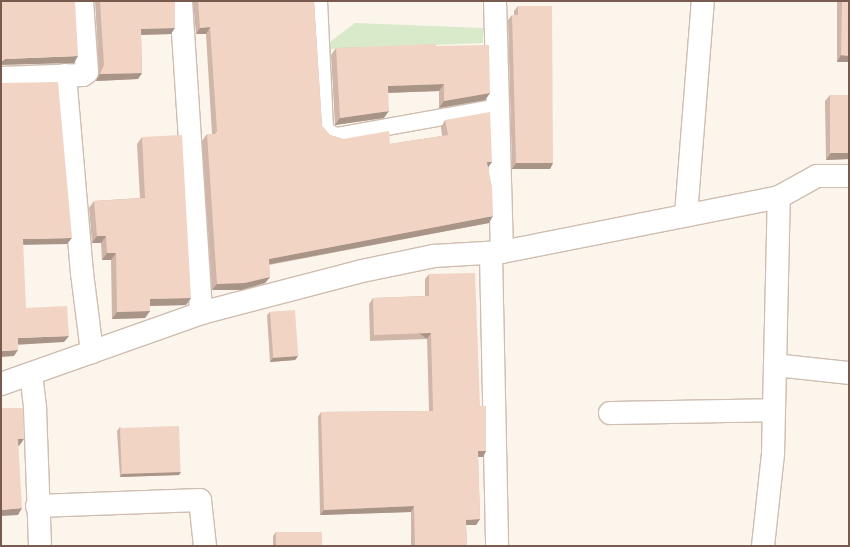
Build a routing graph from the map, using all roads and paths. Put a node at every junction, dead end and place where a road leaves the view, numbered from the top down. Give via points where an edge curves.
1 (82, 1) edge
2 (180, 1) edge
3 (319, 1) edge
4 (495, 1) edge
5 (703, 1) edge
6 (65, 75) junction
7 (1, 78) edge
8 (498, 107) junction
9 (849, 176) edge
10 (779, 198) junction
11 (686, 215) junction
12 (497, 253) junction
13 (201, 313) junction
14 (92, 352) junction
15 (775, 365) junction
16 (849, 373) edge
17 (31, 374) junction
18 (1, 384) edge
19 (774, 410) junction
20 (610, 413) dead end
21 (37, 506) junction
22 (40, 546) edge
23 (205, 546) edge
24 (497, 546) edge
25 (763, 546) edge

1 - 6 street via 88,68 83,75
2 - 13 street
3 - 8 lane via 325,127 329,133 336,136
4 - 8 street
5 - 11 street
6 - 7 street
6 - 14 street via 82,273
8 - 12 street
9 - 10 street via 817,176
10 - 11 street
10 - 15 street
11 - 12 street
12 - 13 street via 434,256 362,271
12 - 24 street
13 - 14 street
14 - 17 street
15 - 16 street
15 - 19 street
17 - 18 street
17 - 21 street via 35,409
19 - 20 street
19 - 25 street via 773,454
21 - 22 street
21 - 23 street via 200,500

